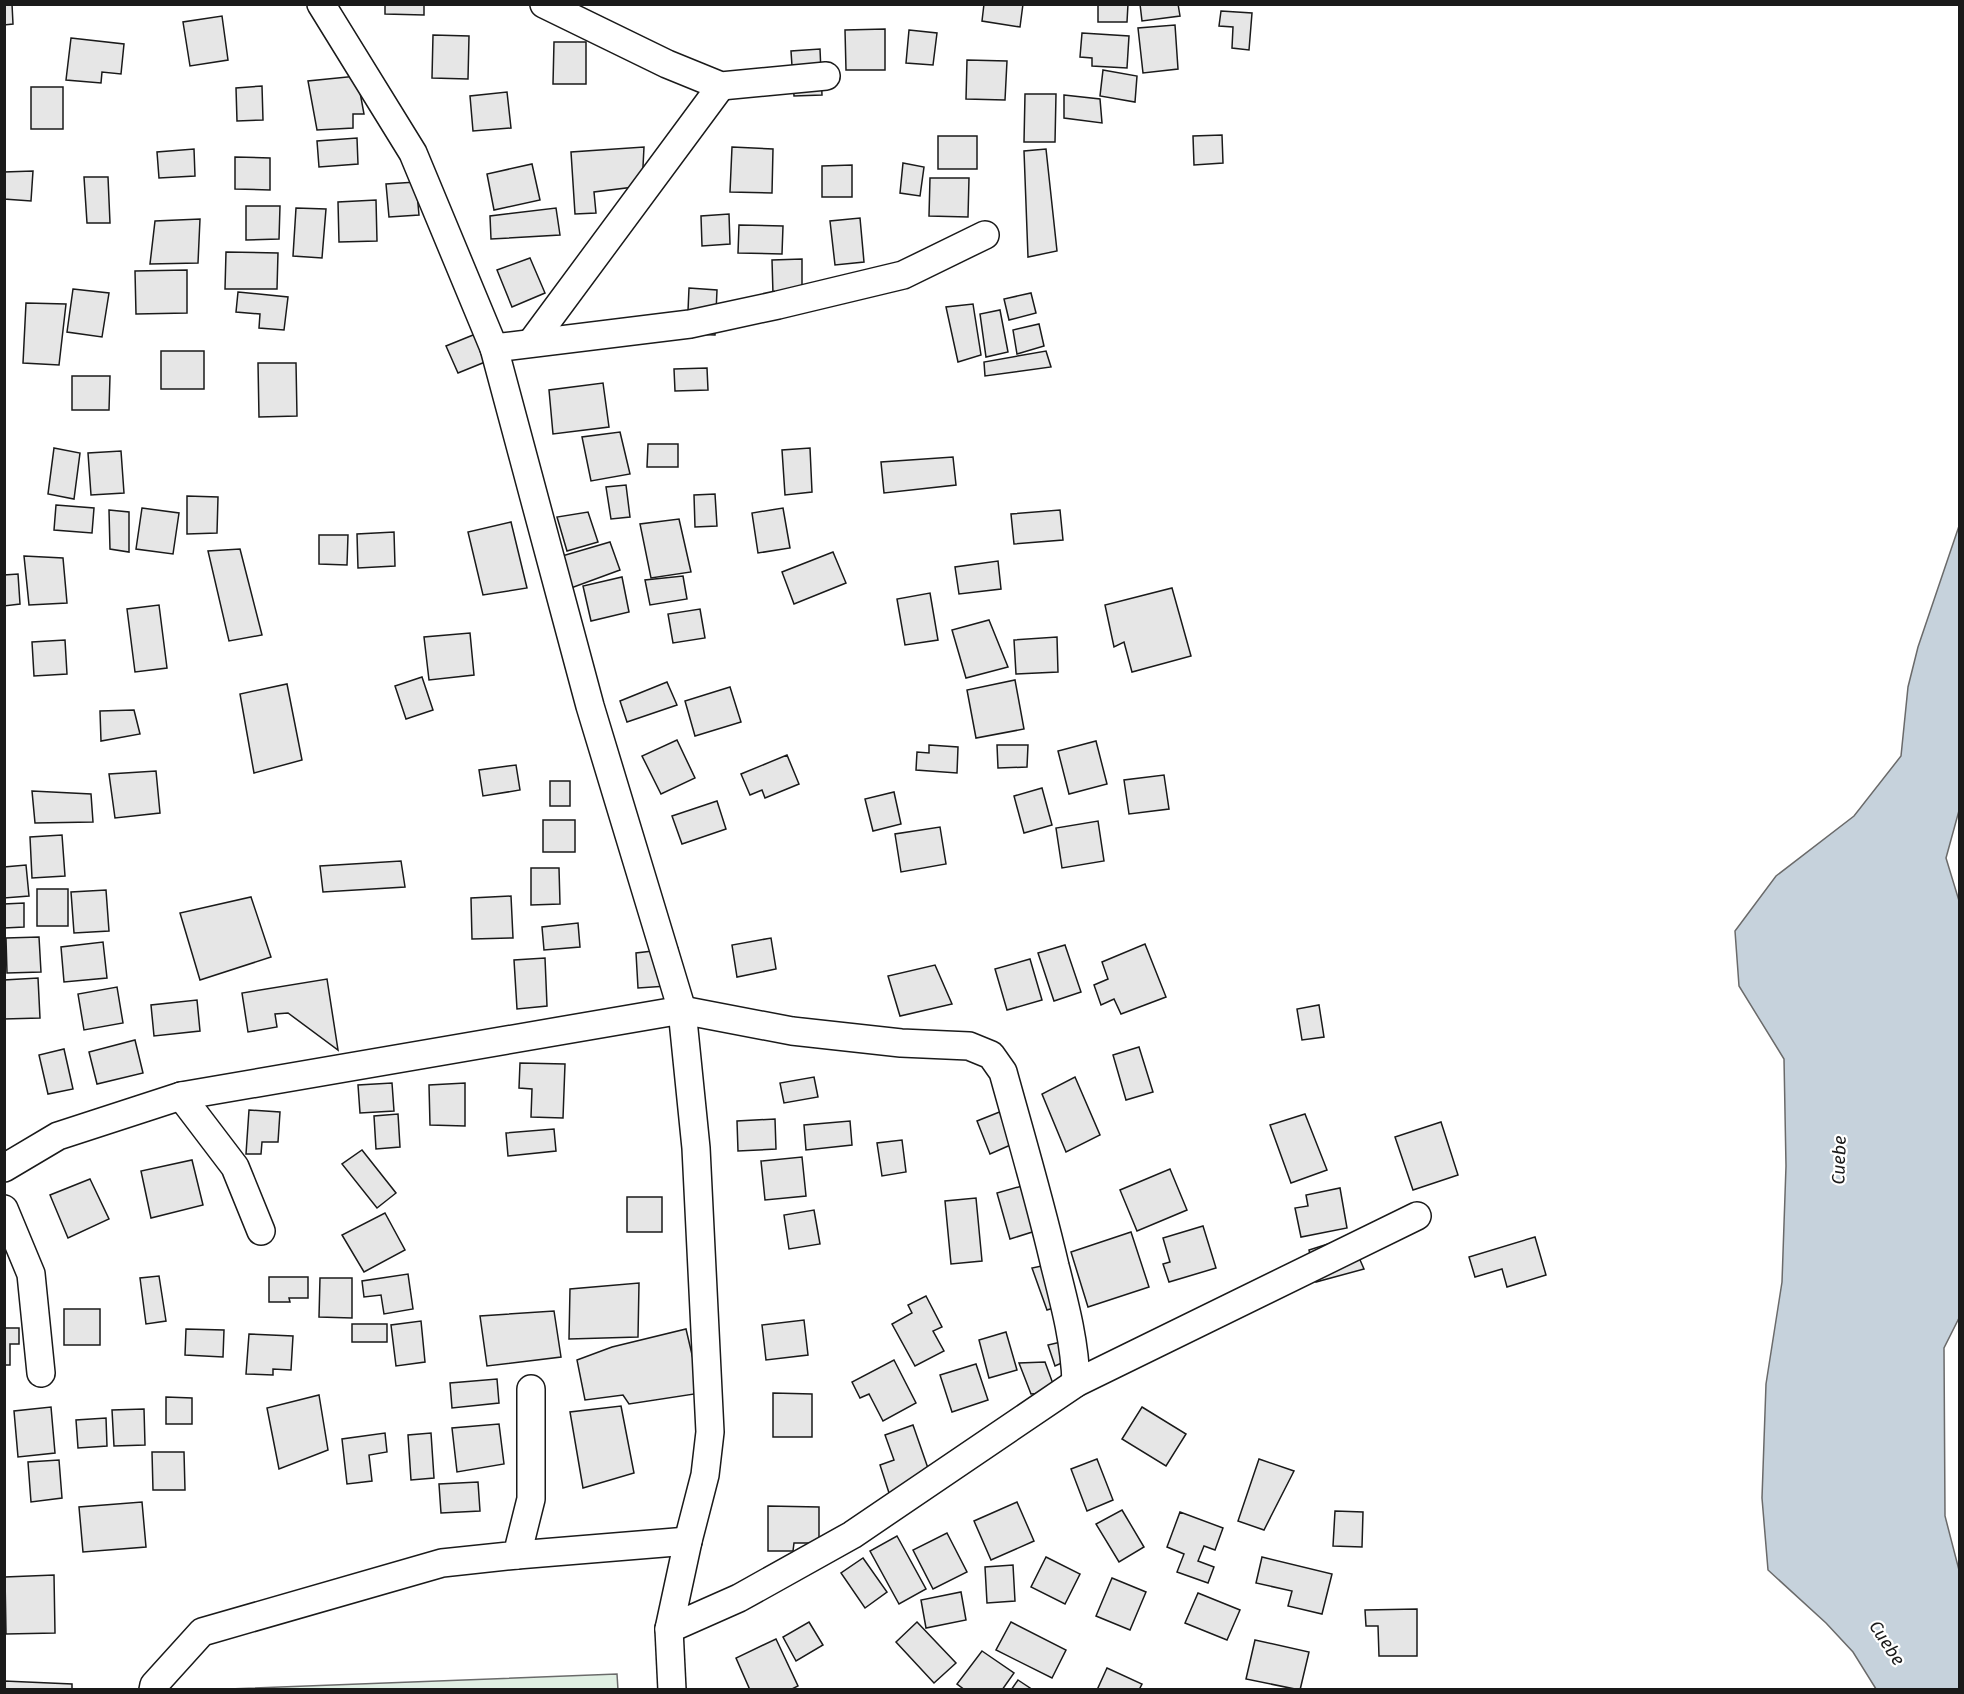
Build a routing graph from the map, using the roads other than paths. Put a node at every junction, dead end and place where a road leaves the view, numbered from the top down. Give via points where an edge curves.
1 (544, 4) edge
2 (324, 5) edge
3 (826, 76) dead end
4 (721, 86) junction
5 (985, 235) dead end
6 (531, 343) junction
7 (494, 348) junction
8 (682, 1010) junction
9 (181, 1096) junction
10 (4, 1168) edge
11 (4, 1209) edge
12 (1417, 1216) dead end
13 (261, 1231) dead end
14 (41, 1373) dead end
15 (1076, 1383) junction
16 (531, 1389) dead end
17 (688, 1541) junction
18 (517, 1555) junction
19 (669, 1629) junction
20 (153, 1689) edge
21 (672, 1689) edge

1 - 4 street
2 - 7 street via 413,153
3 - 4 street
4 - 6 street
5 - 6 street via 903,274 778,305 690,324
6 - 7 street
7 - 8 street via 590,706
8 - 9 street
8 - 15 street via 792,1031 969,1046 992,1054 1003,1072 1046,1227 1068,1319
8 - 17 street via 696,1148 711,1432 705,1475
9 - 10 street via 58,1136
9 - 13 street via 235,1167
11 - 14 street via 31,1274
12 - 15 street
15 - 19 street via 852,1535 739,1598
16 - 18 street via 531,1499
17 - 18 street
17 - 19 street
18 - 20 street via 442,1563 202,1632
19 - 21 street

